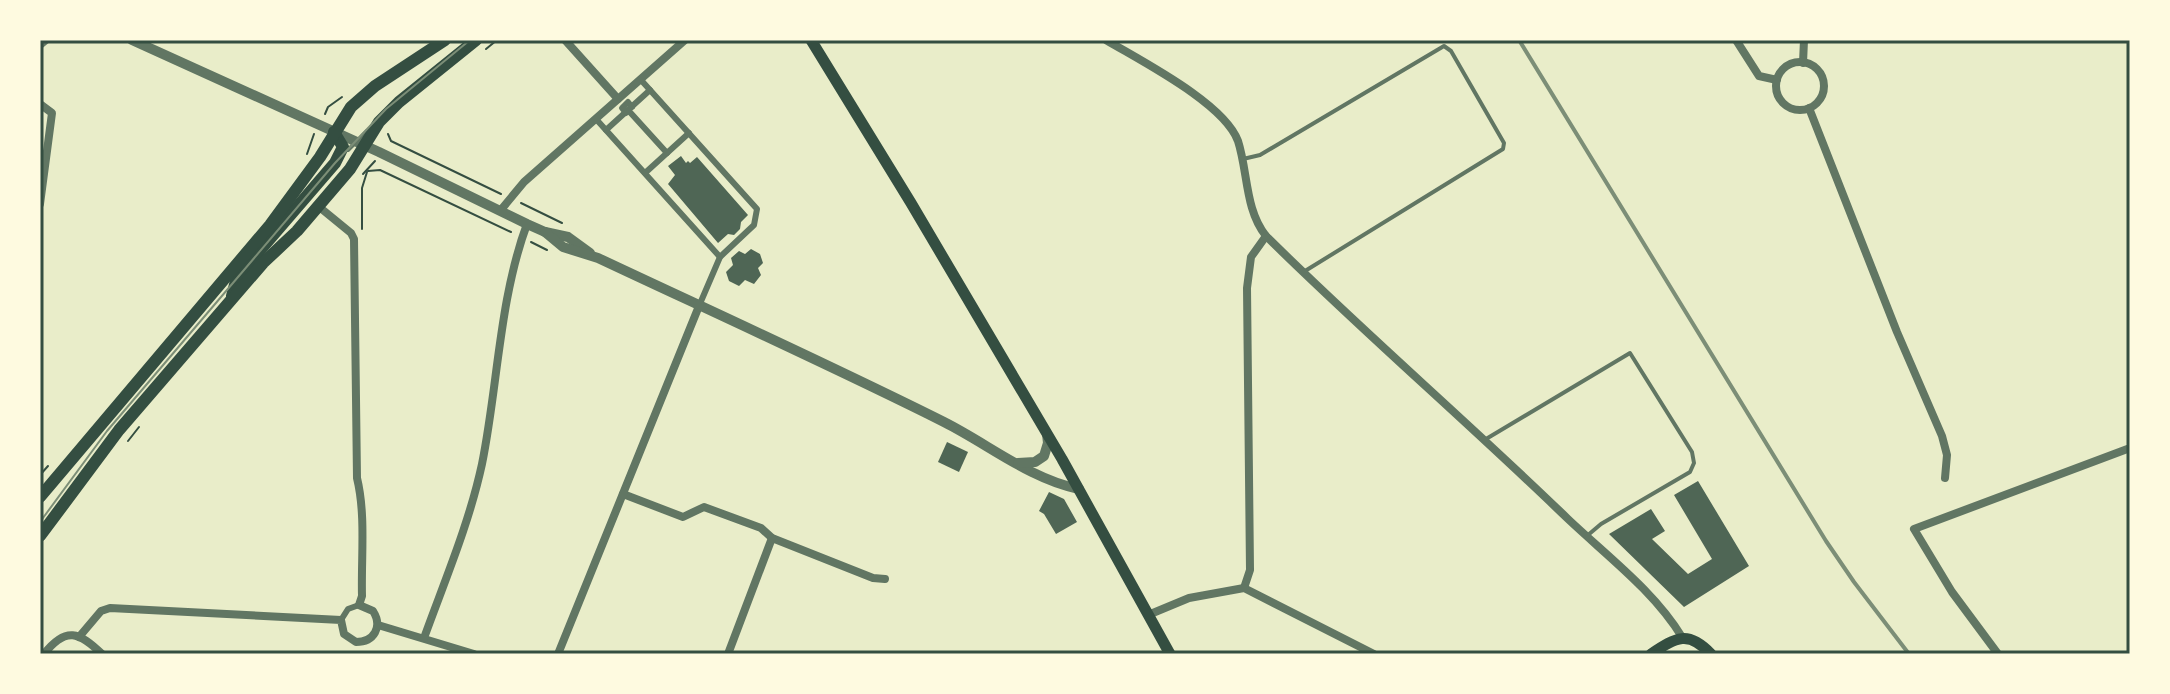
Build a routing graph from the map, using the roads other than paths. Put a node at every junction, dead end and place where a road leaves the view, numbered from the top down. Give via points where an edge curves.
1 (46, 40) edge
2 (132, 40) edge
3 (445, 40) edge
4 (476, 40) edge
5 (565, 40) edge
6 (685, 40) edge
7 (811, 40) edge
8 (1106, 40) edge
9 (1736, 40) edge
10 (1804, 40) edge
11 (40, 45) edge
12 (1803, 63) junction
13 (641, 80) junction
14 (1777, 80) junction
15 (650, 90) junction
16 (40, 104) edge
17 (626, 107) junction
18 (1809, 108) junction
19 (596, 119) junction
20 (606, 130) junction
21 (334, 132) junction
22 (689, 133) junction
23 (360, 143) junction
24 (667, 153) junction
25 (1243, 159) junction
26 (335, 163) junction
27 (645, 173) junction
28 (40, 200) edge
29 (318, 206) junction
30 (500, 211) junction
31 (527, 224) junction
32 (1266, 236) junction
33 (720, 257) junction
34 (1303, 272) junction
35 (231, 299) junction
36 (699, 306) junction
37 (1047, 434) junction
38 (1486, 439) junction
39 (2130, 448) edge
40 (1016, 463) junction
41 (1945, 478) dead end
42 (1079, 489) junction
43 (623, 494) junction
44 (40, 497) edge
45 (40, 536) edge
46 (1587, 536) junction
47 (772, 538) junction
48 (885, 579) dead end
49 (1244, 588) junction
50 (359, 605) junction
51 (1148, 615) junction
52 (341, 620) junction
53 (378, 625) junction
54 (79, 637) junction
55 (1682, 637) junction
56 (424, 638) junction
57 (356, 642) junction
58 (43, 653) edge
59 (102, 654) edge
60 (355, 654) edge
61 (474, 654) edge
62 (558, 654) edge
63 (728, 654) edge
64 (1170, 654) edge
65 (1374, 654) edge
66 (1651, 654) edge
67 (1711, 654) edge
68 (1998, 654) edge

1 - 11 street
2 - 21 street
3 - 21 main road via 375,86
4 - 23 main road via 399,102 383,127
5 - 17 street
6 - 13 street
7 - 37 main road
8 - 25 street via 1222,116 1233,129
9 - 14 street via 1759,76
10 - 12 street
12 - 14 street via 1790,65
12 - 18 street via 1816,68 1823,80 1823,93
13 - 15 street
13 - 17 street
14 - 18 street via 1777,93 1785,104 1796,110
15 - 17 street
15 - 22 street
16 - 28 street via 52,113
17 - 19 street
17 - 20 street
17 - 24 street
18 - 41 street via 1942,436
19 - 20 street
19 - 30 street via 524,182
20 - 27 street
21 - 23 street
21 - 26 main road via 343,147
21 - 44 main road via 270,225
22 - 24 street
22 - 33 street via 757,209 754,225
23 - 26 lane
23 - 29 main road via 350,169
23 - 30 street
24 - 27 street
25 - 32 street via 1253,215
25 - 34 lane via 1260,155 1444,46 1504,143 1503,149
26 - 35 main road via 237,277
27 - 33 street
29 - 35 main road
29 - 50 street via 354,239
30 - 31 street
31 - 36 street via 563,247
31 - 56 street via 511,280 471,508
32 - 34 street
32 - 49 street via 1251,257 1247,288 1250,570
33 - 36 street
34 - 38 street
35 - 45 main road via 119,430
36 - 40 street via 944,422
36 - 43 street
37 - 40 street via 1044,456
37 - 42 main road
38 - 46 street
38 - 46 lane via 1630,353 1692,452 1693,468
39 - 68 street via 1914,529
40 - 42 street
42 - 51 main road
43 - 47 street via 683,517 704,507 761,528
43 - 62 street
46 - 55 street
47 - 48 street
47 - 63 street
49 - 51 street via 1189,598
49 - 65 street
50 - 52 street
50 - 53 street via 373,611
51 - 64 main road
52 - 54 street via 110,608
52 - 57 street via 344,634
53 - 56 street
53 - 57 street via 371,638
54 - 58 street via 62,636
54 - 59 street
55 - 66 main road
55 - 67 main road
56 - 61 street
57 - 60 street

